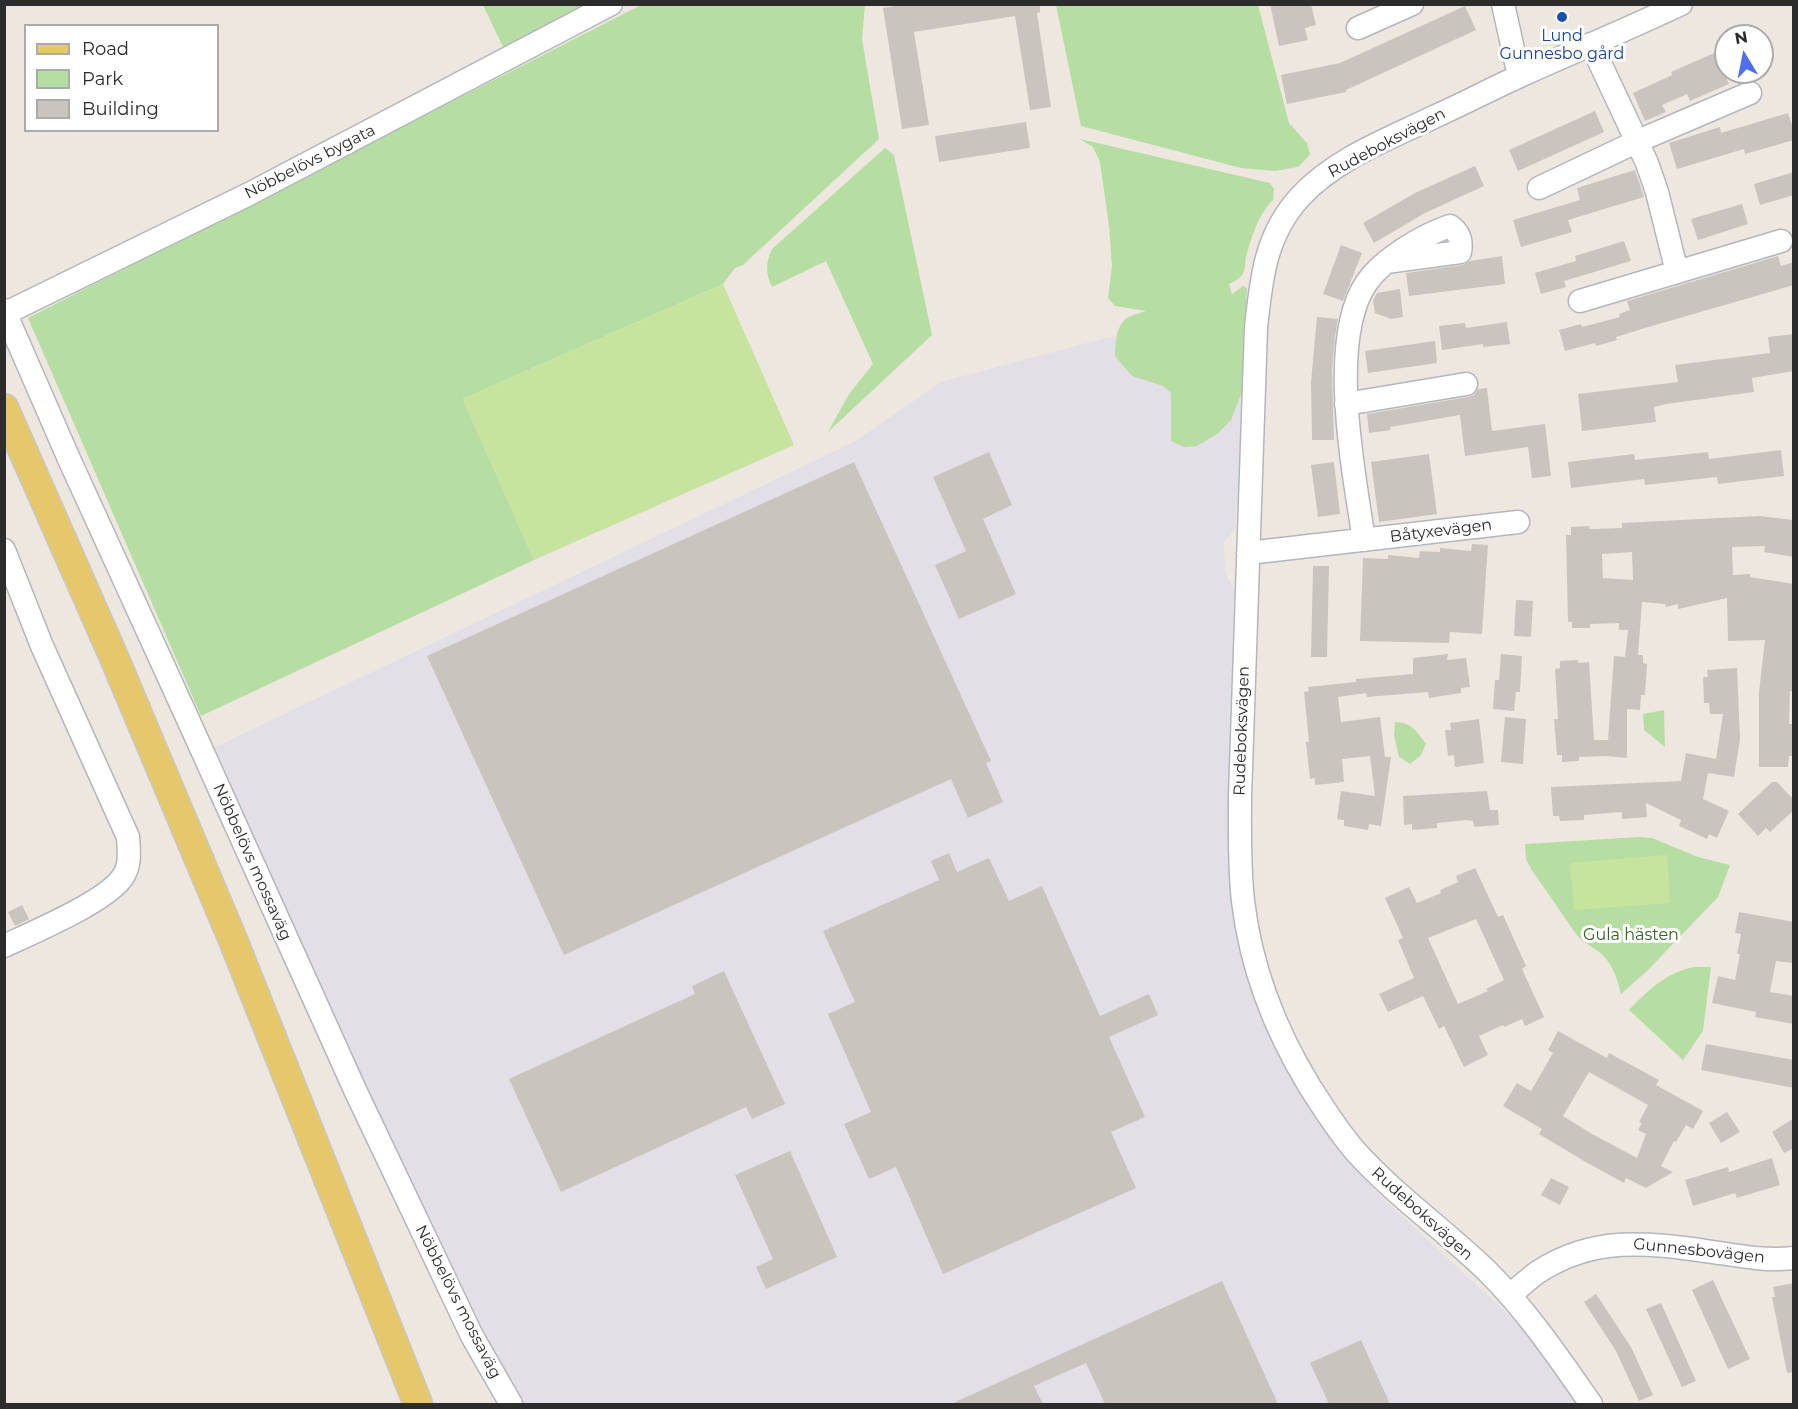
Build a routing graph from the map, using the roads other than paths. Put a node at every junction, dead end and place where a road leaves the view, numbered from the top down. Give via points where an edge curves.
1 (611, 4) edge
2 (1412, 4) edge
3 (1503, 4) edge
4 (1681, 4) edge
5 (1359, 28) dead end
6 (1591, 44) junction
7 (1519, 76) junction
8 (1750, 93) dead end
9 (1638, 141) junction
10 (1539, 188) dead end
11 (1781, 241) dead end
12 (1386, 262) dead end
13 (1677, 272) junction
14 (1580, 301) dead end
15 (5, 311) edge
16 (1466, 384) dead end
17 (1346, 404) junction
18 (4, 408) edge
19 (4, 448) edge
20 (1518, 522) dead end
21 (1364, 540) junction
22 (4, 550) edge
23 (1248, 553) junction
24 (4, 946) edge
25 (1794, 1258) edge
26 (1510, 1295) junction
27 (399, 1404) edge
28 (418, 1404) edge
29 (511, 1404) edge
30 (1591, 1404) edge

1 - 15 street, Nöbbelövs bygata via 249,194
2 - 5 street
3 - 7 street
4 - 6 street, Rudeboksvägen
6 - 7 street, Rudeboksvägen
6 - 9 street
7 - 23 street, Rudeboksvägen via 1338,165 1299,198 1287,214 1261,275
8 - 9 street
9 - 10 street
9 - 13 street via 1657,192
11 - 13 street
12 - 17 street via 1367,282 1355,308 1346,362
13 - 14 street
15 - 29 street, Nöbbelövs mossaväg via 351,1082 472,1336
16 - 17 street
17 - 21 street
18 - 28 main road via 233,940
19 - 27 main road via 223,957
20 - 21 street, Båtyxevägen
21 - 23 street, Båtyxevägen
22 - 24 street via 42,646 128,837 130,858 124,876 112,889
23 - 26 street, Rudeboksvägen via 1240,859 1243,902 1261,984 1290,1053 1333,1124 1392,1190
25 - 26 street, Gunnesbovägen via 1753,1258 1632,1243 1607,1246 1558,1261
26 - 30 street, Rudeboksvägen

